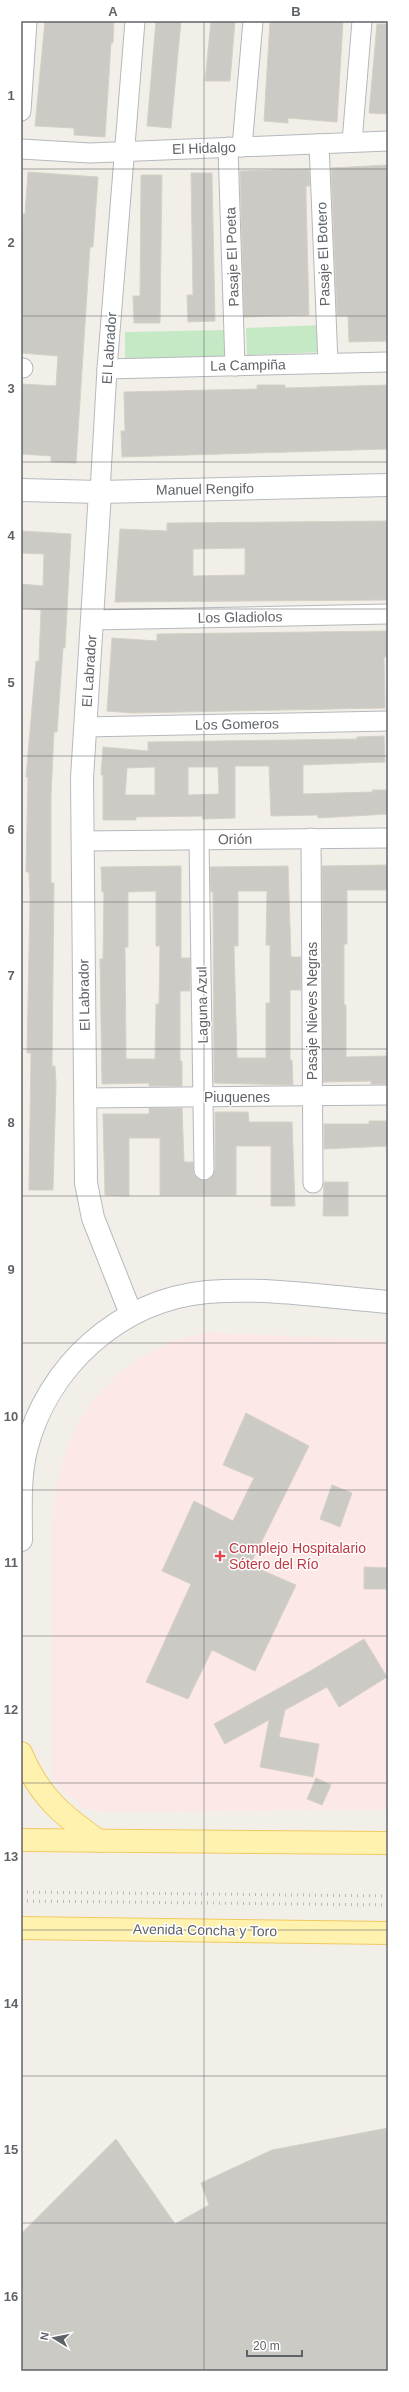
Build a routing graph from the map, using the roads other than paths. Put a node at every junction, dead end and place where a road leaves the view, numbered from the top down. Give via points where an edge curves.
1 (27, 21) edge
2 (135, 21) edge
3 (253, 21) edge
4 (362, 21) edge
5 (21, 111) edge
6 (388, 141) edge
7 (352, 142) junction
8 (319, 144) junction
9 (235, 147) junction
10 (21, 149) edge
11 (124, 151) junction
12 (388, 362) edge
13 (328, 363) junction
14 (235, 366) junction
15 (107, 369) junction
16 (388, 485) edge
17 (21, 490) edge
18 (100, 492) junction
19 (388, 614) edge
20 (92, 620) junction
21 (388, 721) edge
22 (85, 727) junction
23 (311, 838) junction
24 (388, 838) edge
25 (200, 840) junction
26 (83, 841) junction
27 (388, 1095) edge
28 (312, 1096) junction
29 (203, 1097) junction
30 (86, 1098) junction
31 (204, 1170) dead end
32 (313, 1183) dead end
33 (388, 1302) edge
34 (131, 1314) junction
35 (21, 1540) edge
36 (21, 1753) edge
37 (21, 1840) edge
38 (99, 1841) junction
39 (388, 1843) edge
40 (21, 1928) edge
41 (388, 1933) edge

1 - 5 street
2 - 11 street, El Labrador
3 - 9 street, Pasaje El Poeta
4 - 7 street
6 - 7 street, El Hidalgo
7 - 8 street, El Hidalgo
8 - 9 street, El Hidalgo
8 - 13 street, Pasaje El Botero
9 - 11 street, El Hidalgo
9 - 14 street, Pasaje El Poeta
10 - 11 street, El Hidalgo via 72,153
11 - 15 street, El Labrador
12 - 13 street, La Campiña
13 - 14 street, La Campiña
14 - 15 street, La Campiña
15 - 18 street, El Labrador
16 - 18 street, Manuel Rengifo
17 - 18 street, Manuel Rengifo
18 - 20 street, El Labrador
19 - 20 street, Los Gladiolos
20 - 22 street, El Labrador
21 - 22 street, Los Gomeros
22 - 26 street, El Labrador via 82,778
23 - 24 street, Orión
23 - 25 street, Orión
23 - 28 street, Pasaje Nieves Negras
25 - 26 street, Orión
25 - 29 street, Laguna Azul
26 - 30 street, El Labrador
27 - 28 street, Piuquenes
28 - 29 street, Piuquenes
28 - 32 street, Pasaje Nieves Negras
29 - 30 street, Piuquenes
29 - 31 street, Laguna Azul
30 - 34 street, El Labrador via 88,1202
33 - 34 street via 229,1291 182,1296
34 - 35 street via 78,1354 63,1372 40,1411 26,1451
36 - 38 main road via 46,1798 72,1822
37 - 38 main road
38 - 39 main road
40 - 41 main road, Avenida Concha y Toro

